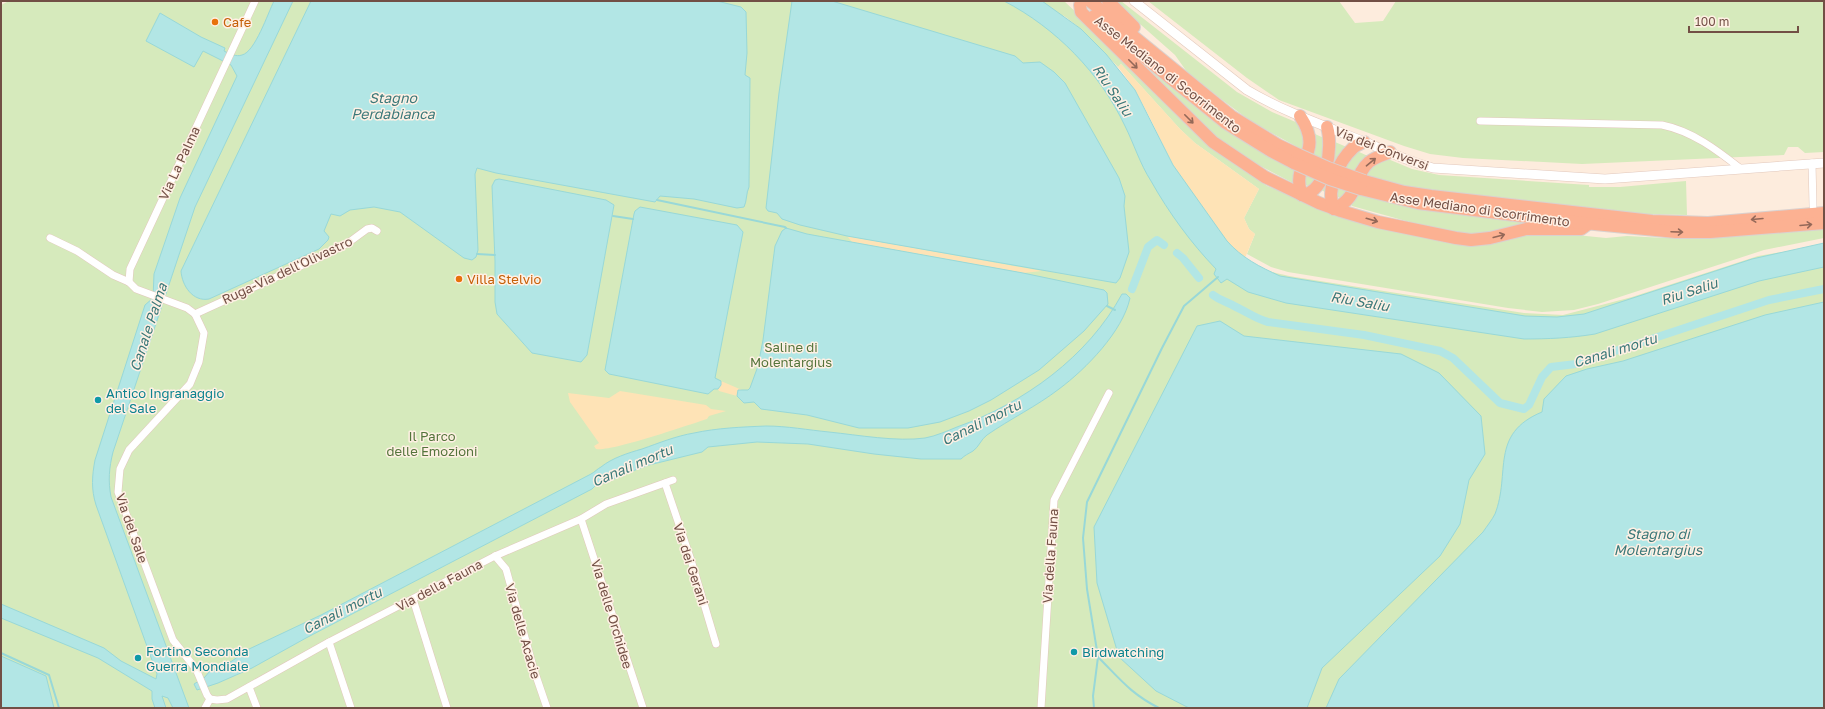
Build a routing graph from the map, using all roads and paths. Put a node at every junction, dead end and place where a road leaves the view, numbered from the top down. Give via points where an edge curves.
1 (255, 1) edge
2 (1108, 1) edge
3 (1134, 1) edge
4 (1082, 2) edge
5 (1143, 44) junction
6 (1300, 116) junction
7 (1480, 121) dead end
8 (1326, 127) junction
9 (1364, 142) junction
10 (1390, 152) junction
11 (1296, 159) junction
12 (1812, 163) junction
13 (1824, 163) edge
14 (1741, 169) junction
15 (1363, 185) junction
16 (1302, 194) junction
17 (1813, 206) dead end
18 (1334, 209) junction
19 (1824, 214) edge
20 (1824, 223) edge
21 (1588, 224) junction
22 (378, 230) dead end
23 (50, 238) dead end
24 (129, 282) junction
25 (196, 314) junction
26 (1109, 393) dead end
27 (673, 480) dead end
28 (665, 483) junction
29 (581, 519) junction
30 (495, 556) junction
31 (413, 600) junction
32 (329, 642) junction
33 (716, 644) dead end
34 (249, 687) junction
35 (210, 699) junction
36 (205, 708) edge
37 (257, 708) edge
38 (351, 708) edge
39 (448, 708) edge
40 (547, 708) edge
41 (643, 708) edge
42 (1040, 708) edge

1 - 24 street, Via La Palma via 130,269
2 - 5 highway via 1140,33
3 - 6 street, Via dei Conversi via 1247,90
4 - 5 highway, Asse Mediano di Scorrimento
4 - 11 highway, Asse Mediano di Scorrimento via 1226,124 1271,151
4 -> 16 highway via 1081,12 1213,142 1265,176
5 - 11 highway, Asse Mediano di Scorrimento via 1231,116
6 - 8 street, Via dei Conversi
6 - 16 highway via 1311,137 1311,146 1298,185
7 - 14 street via 1674,127 1724,155
8 - 9 street, Via dei Conversi
8 - 16 highway via 1330,144 1329,158 1322,178 1309,194
9 - 10 street, Via dei Conversi
9 - 18 highway via 1354,147 1340,165 1331,188
10 - 14 street, Via dei Conversi via 1423,165 1443,169 1590,179
18 -> 10 highway via 1349,200 1362,171 1369,162
11 - 15 highway, Asse Mediano di Scorrimento, bridge via 1330,179
12 - 13 street, Via dei Conversi
12 - 14 street, Via dei Conversi
12 - 17 street
19 -> 15 highway, Asse Mediano di Scorrimento via 1708,223 1652,221 1431,196
15 - 21 highway, Asse Mediano di Scorrimento via 1418,203
16 - 18 highway
18 -> 21 highway via 1378,222 1471,240 1526,229 1581,229
21 -> 20 highway, Asse Mediano di Scorrimento via 1676,232 1710,232
22 - 25 street, Ruga-Via dell'Olivastro via 367,229 337,249
23 - 24 street
24 - 25 street via 136,289 187,308
25 - 35 street, Via del Sale via 204,333 199,362 190,384 129,450 120,469 118,492 173,640 196,669
26 - 42 street, Via della Fauna via 1054,500
27 - 28 street, Via della Fauna
28 - 29 street, Via della Fauna via 606,504
28 - 33 street, Via dei Gerani
29 - 30 street, Via della Fauna
29 - 41 street, Via delle Orchidee
30 - 31 street, Via della Fauna
30 - 40 street, Via delle Acacie via 506,569
31 - 32 street, Via della Fauna
31 - 39 street
32 - 34 street, Via della Fauna
32 - 38 street
34 - 35 street, Via della Fauna via 227,699
34 - 37 street
35 - 36 street

